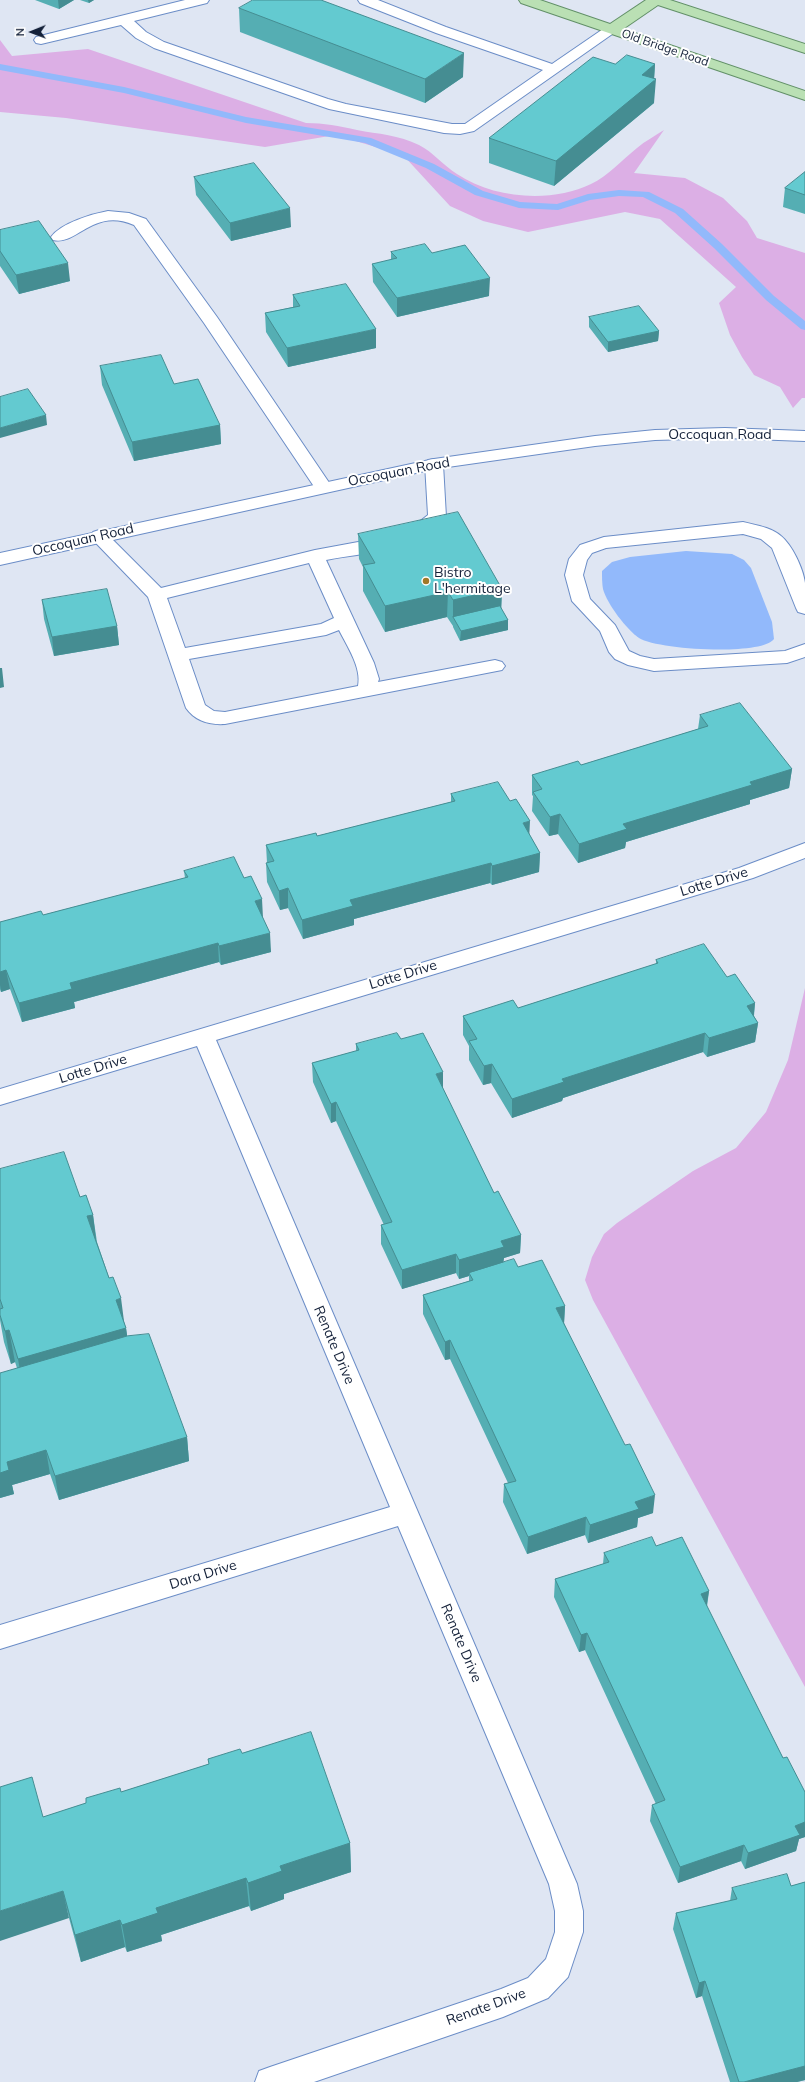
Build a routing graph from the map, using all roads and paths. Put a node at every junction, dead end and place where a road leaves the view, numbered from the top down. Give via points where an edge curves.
1 (202, 0) edge
2 (365, 0) edge
3 (526, 0) edge
4 (656, 0) edge
5 (124, 20) junction
6 (611, 30) junction
7 (41, 40) dead end
8 (805, 49) edge
9 (553, 69) junction
10 (805, 96) edge
11 (59, 237) dead end
12 (805, 436) edge
13 (434, 464) junction
14 (324, 487) junction
15 (99, 536) junction
16 (315, 556) junction
17 (0, 558) edge
18 (157, 594) junction
19 (805, 608) edge
20 (344, 620) junction
21 (805, 650) edge
22 (178, 655) junction
23 (495, 666) dead end
24 (366, 691) junction
25 (805, 850) edge
26 (203, 1035) junction
27 (0, 1097) edge
28 (405, 1513) junction
29 (0, 1637) edge
30 (270, 2082) edge

1 - 5 street
2 - 9 street
3 - 6 main road, Old Bridge Road
4 - 6 main road
4 - 8 main road
5 - 7 street
5 - 9 street via 141,35 159,44 323,103 348,110 406,119 440,129 469,128
6 - 9 street
6 - 10 main road, Old Bridge Road
11 - 14 street via 80,223 104,215 117,215 140,222
12 - 13 street, Occoquan Road via 725,433 655,435
13 - 14 street, Occoquan Road
13 - 16 street via 437,517 401,540
14 - 15 street, Occoquan Road
15 - 17 street, Occoquan Road
15 - 18 street
16 - 18 street
16 - 20 street
18 - 22 street
19 - 21 street via 784,553 775,540 757,531 743,528 604,543 586,549 578,558 574,575 581,601 608,628 616,648 635,661 654,665 787,657
20 - 22 street via 326,629
20 - 24 street via 369,679
22 - 24 street via 196,708 201,714 215,719
23 - 24 street
25 - 26 street, Lotte Drive via 746,873
26 - 27 street, Lotte Drive
26 - 28 street, Renate Drive
28 - 29 street, Dara Drive
28 - 30 street, Renate Drive via 563,1884 569,1911 569,1932 558,1967 538,1988 503,2003

